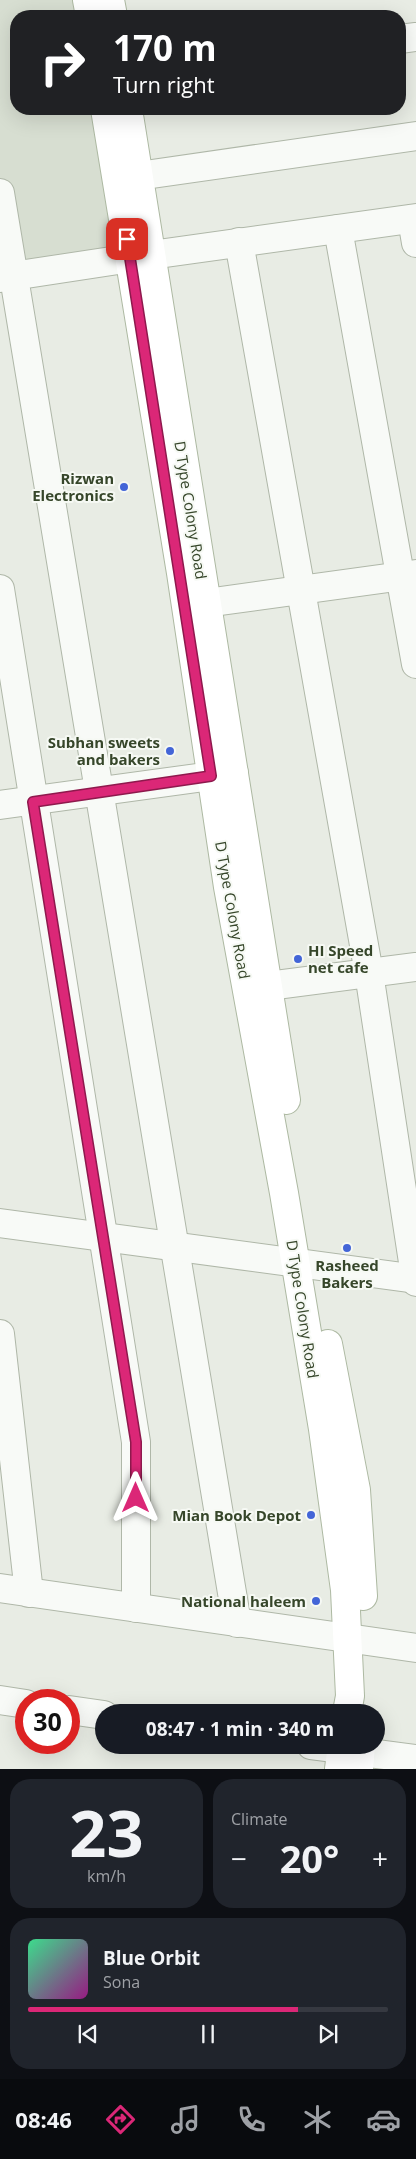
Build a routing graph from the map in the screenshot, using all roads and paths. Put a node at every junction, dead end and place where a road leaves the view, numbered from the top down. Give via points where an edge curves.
1 (106, 115) edge
2 (129, 115) edge
3 (416, 136) edge
4 (138, 176) junction
5 (0, 193) edge
6 (415, 227) edge
7 (338, 229) junction
8 (239, 242) junction
9 (140, 256) junction
10 (7, 277) edge
11 (408, 575) edge
12 (0, 589) edge
13 (300, 591) junction
14 (206, 603) junction
15 (416, 664) edge
16 (222, 775) junction
17 (99, 792) junction
18 (33, 802) junction
19 (0, 805) edge
20 (416, 967) edge
21 (369, 973) junction
22 (268, 986) junction
23 (0, 1222) edge
24 (102, 1236) junction
25 (174, 1245) junction
26 (304, 1264) junction
27 (416, 1280) edge
28 (0, 1334) edge
29 (0, 1588) edge
30 (29, 1592) junction
31 (136, 1608) junction
32 (237, 1623) junction
33 (356, 1640) junction
34 (416, 1648) edge
35 (0, 1700) edge
36 (15, 1702) edge
37 (348, 1704) edge
38 (362, 1704) edge
39 (80, 1712) edge
40 (95, 1714) edge
41 (351, 1755) edge
42 (416, 1759) edge

1 - 9 main road, D Type Colony Road
2 - 4 main road, D Type Colony Road
3 - 4 street
4 - 9 main road, D Type Colony Road
5 - 10 street
6 - 7 street
7 - 8 street
7 - 11 street
8 - 9 street
8 - 13 street
9 - 10 street
9 - 14 main road, D Type Colony Road
9 - 16 main road, D Type Colony Road
10 - 17 street
11 - 13 street
11 - 15 street
12 - 18 street
13 - 14 street
13 - 21 street
14 - 16 main road, D Type Colony Road
16 - 17 street
16 - 22 main road, D Type Colony Road
16 - 26 main road, D Type Colony Road via 228,887
17 - 18 street
17 - 25 street
18 - 19 street
18 - 24 street
20 - 21 street
21 - 22 street
21 - 27 street
22 - 26 main road, D Type Colony Road
23 - 24 street
24 - 25 street
24 - 31 street via 136,1442
25 - 26 street
25 - 32 street
26 - 27 street
26 - 33 main road, D Type Colony Road via 356,1490
28 - 30 street
29 - 30 street
30 - 31 street
31 - 32 street
32 - 33 street
33 - 34 street
33 - 37 main road, D Type Colony Road
33 - 38 main road, D Type Colony Road
35 - 36 street
39 - 40 street
41 - 42 street

